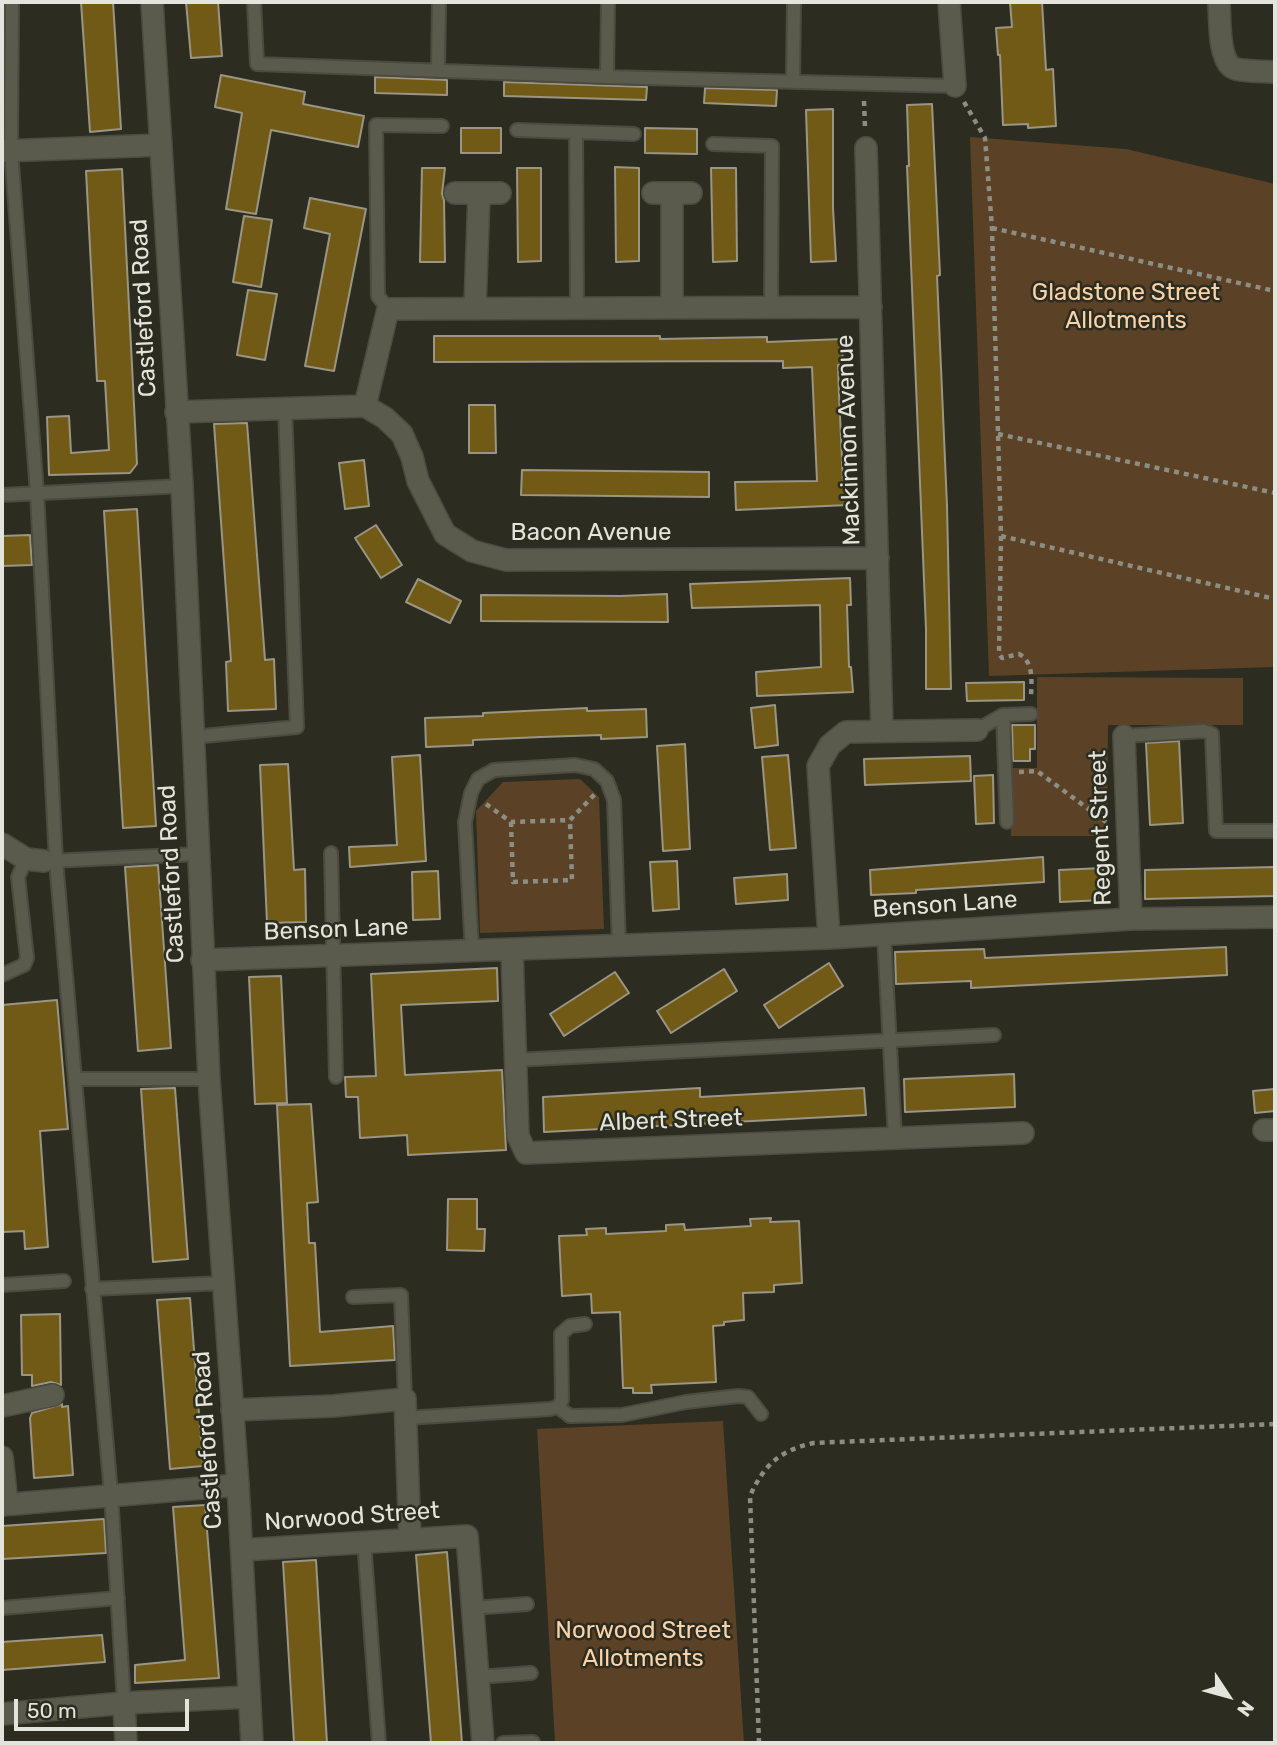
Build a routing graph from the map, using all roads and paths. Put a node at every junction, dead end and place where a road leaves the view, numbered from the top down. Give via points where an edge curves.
1 (12, 2) edge
2 (152, 2) edge
3 (254, 2) edge
4 (439, 2) edge
5 (608, 2) edge
6 (794, 2) edge
7 (950, 2) edge
8 (1219, 2) edge
9 (438, 71) junction
10 (1275, 72) edge
11 (607, 77) junction
12 (793, 81) junction
13 (863, 83) junction
14 (955, 86) junction
15 (442, 127) dead end
16 (517, 130) dead end
17 (576, 132) junction
18 (634, 134) dead end
19 (161, 145) junction
20 (713, 145) dead end
21 (866, 148) joint
22 (6, 151) edge
23 (455, 193) dead end
24 (672, 193) dead end
25 (992, 228) junction
26 (1275, 291) edge
27 (475, 307) junction
28 (577, 307) junction
29 (871, 307) junction
30 (672, 308) junction
31 (388, 309) junction
32 (771, 309) junction
33 (365, 406) junction
34 (285, 409) junction
35 (176, 412) junction
36 (998, 434) junction
37 (181, 486) junction
38 (37, 493) junction
39 (1275, 493) edge
40 (2, 495) edge
41 (1000, 536) junction
42 (878, 558) junction
43 (1275, 599) edge
44 (1031, 714) joint
45 (1003, 715) junction
46 (882, 730) junction
47 (977, 730) joint
48 (1124, 736) joint
49 (192, 737) junction
50 (1004, 772) junction
51 (607, 781) junction
52 (471, 793) junction
53 (570, 820) junction
54 (511, 822) junction
55 (1007, 822) dead end
56 (1275, 831) edge
57 (1128, 839) junction
58 (2, 844) edge
59 (331, 853) dead end
60 (197, 854) junction
61 (42, 860) junction
62 (1275, 917) edge
63 (1131, 919) junction
64 (884, 936) junction
65 (829, 938) junction
66 (619, 946) junction
67 (512, 950) junction
68 (472, 952) junction
69 (333, 957) junction
70 (202, 960) junction
71 (2, 975) edge
72 (994, 1035) dead end
73 (890, 1040) junction
74 (516, 1059) junction
75 (336, 1077) dead end
76 (75, 1079) junction
77 (209, 1079) junction
78 (1023, 1133) dead end
79 (895, 1138) junction
80 (64, 1281) dead end
81 (223, 1283) junction
82 (2, 1285) edge
83 (92, 1289) junction
84 (353, 1297) dead end
85 (585, 1324) dead end
86 (53, 1395) dead end
87 (2, 1406) edge
88 (558, 1406) junction
89 (405, 1409) junction
90 (232, 1410) junction
91 (761, 1414) dead end
92 (1275, 1424) edge
93 (2, 1457) edge
94 (238, 1485) junction
95 (111, 1494) junction
96 (4, 1505) edge
97 (411, 1539) junction
98 (364, 1541) junction
99 (242, 1550) junction
100 (118, 1598) junction
101 (527, 1604) dead end
102 (2, 1608) edge
103 (473, 1608) junction
104 (531, 1673) dead end
105 (478, 1676) junction
106 (249, 1697) junction
107 (124, 1703) junction
108 (2, 1714) edge
109 (533, 1742) edge
110 (126, 1743) edge
111 (252, 1743) edge
112 (379, 1743) edge
113 (483, 1743) edge
114 (503, 1743) edge
115 (759, 1743) edge

1 - 22 lane
2 - 19 street, Castleford Road
3 - 9 lane via 257,64
4 - 9 lane
5 - 11 lane
6 - 12 lane
7 - 14 street
8 - 10 street via 1227,65
9 - 11 lane
11 - 12 lane
12 - 13 lane
13 - 14 lane
13 - 21 path
14 - 25 path via 985,138
15 - 31 lane via 376,125 378,296
16 - 17 lane
17 - 18 lane
17 - 28 lane
19 - 22 street
19 - 35 street, Castleford Road
20 - 32 lane via 772,146
21 - 29 street, Mackinnon Avenue
22 - 38 lane
23 - 27 street via 489,193
24 - 30 street
25 - 26 path
25 - 36 path
27 - 28 street
27 - 31 street
28 - 30 street
29 - 32 street
29 - 42 street, Mackinnon Avenue
30 - 32 street
31 - 33 street
33 - 34 street
33 - 42 street, Bacon Avenue via 402,434 418,481 445,534 472,551 506,560
34 - 35 street
34 - 49 lane via 298,726
35 - 37 street, Castleford Road
36 - 39 path
36 - 41 path
37 - 38 lane
37 - 49 street, Castleford Road
38 - 40 lane
38 - 61 lane
41 - 43 path
41 - 44 path via 999,654 1002,658 1019,654 1030,664
42 - 46 street, Mackinnon Avenue
44 - 45 lane
45 - 47 lane
45 - 50 lane
46 - 47 street
46 - 65 street via 846,732 830,745 818,766
48 - 56 lane via 1212,734 1216,831
48 - 57 street, Regent Street
49 - 60 street, Castleford Road
50 - 55 lane
50 - 57 path via 1037,771
51 - 52 lane via 594,769 575,765 514,767 478,779
51 - 53 path
51 - 66 lane via 614,800
52 - 54 path
52 - 68 lane via 465,822
53 - 54 path
53 - 54 path via 572,880 561,881 513,882
57 - 63 street, Regent Street
58 - 61 street
59 - 69 lane
60 - 61 lane
60 - 70 street, Castleford Road
61 - 71 lane via 18,877 27,958 24,965
61 - 76 lane
62 - 63 street, Benson Lane
63 - 64 street, Benson Lane
64 - 65 street, Benson Lane
64 - 73 lane
65 - 66 street, Benson Lane
66 - 67 street, Benson Lane
67 - 68 street, Benson Lane
67 - 74 street, Albert Street
68 - 69 street, Benson Lane
69 - 70 street, Benson Lane
69 - 75 lane
70 - 77 street, Castleford Road
72 - 73 lane
73 - 74 lane
73 - 79 lane
74 - 79 street, Albert Street via 518,1136 526,1153
76 - 77 lane
76 - 83 lane
77 - 81 street, Castleford Road
78 - 79 street, Albert Street
80 - 82 lane
81 - 83 lane
81 - 90 street, Castleford Road
83 - 95 lane
84 - 89 lane via 401,1295
85 - 88 lane via 570,1326 561,1334 562,1400
86 - 87 street
88 - 89 lane
88 - 91 lane via 570,1416 622,1415 738,1396 748,1397
89 - 90 street
89 - 97 street
90 - 94 street, Castleford Road
92 - 115 path via 813,1443 767,1465 750,1496
93 - 96 street
94 - 95 street
94 - 99 street, Castleford Road
95 - 96 street
95 - 100 lane
97 - 98 street, Norwood Street
97 - 103 street, Norwood Street via 467,1536
98 - 99 street, Norwood Street
98 - 112 lane
99 - 106 street, Castleford Road
100 - 102 lane
100 - 107 lane
101 - 103 lane
103 - 105 street, Norwood Street
104 - 105 lane
105 - 113 street, Norwood Street
106 - 107 street
106 - 111 street, Castleford Road
107 - 108 street
107 - 110 street
109 - 114 lane

